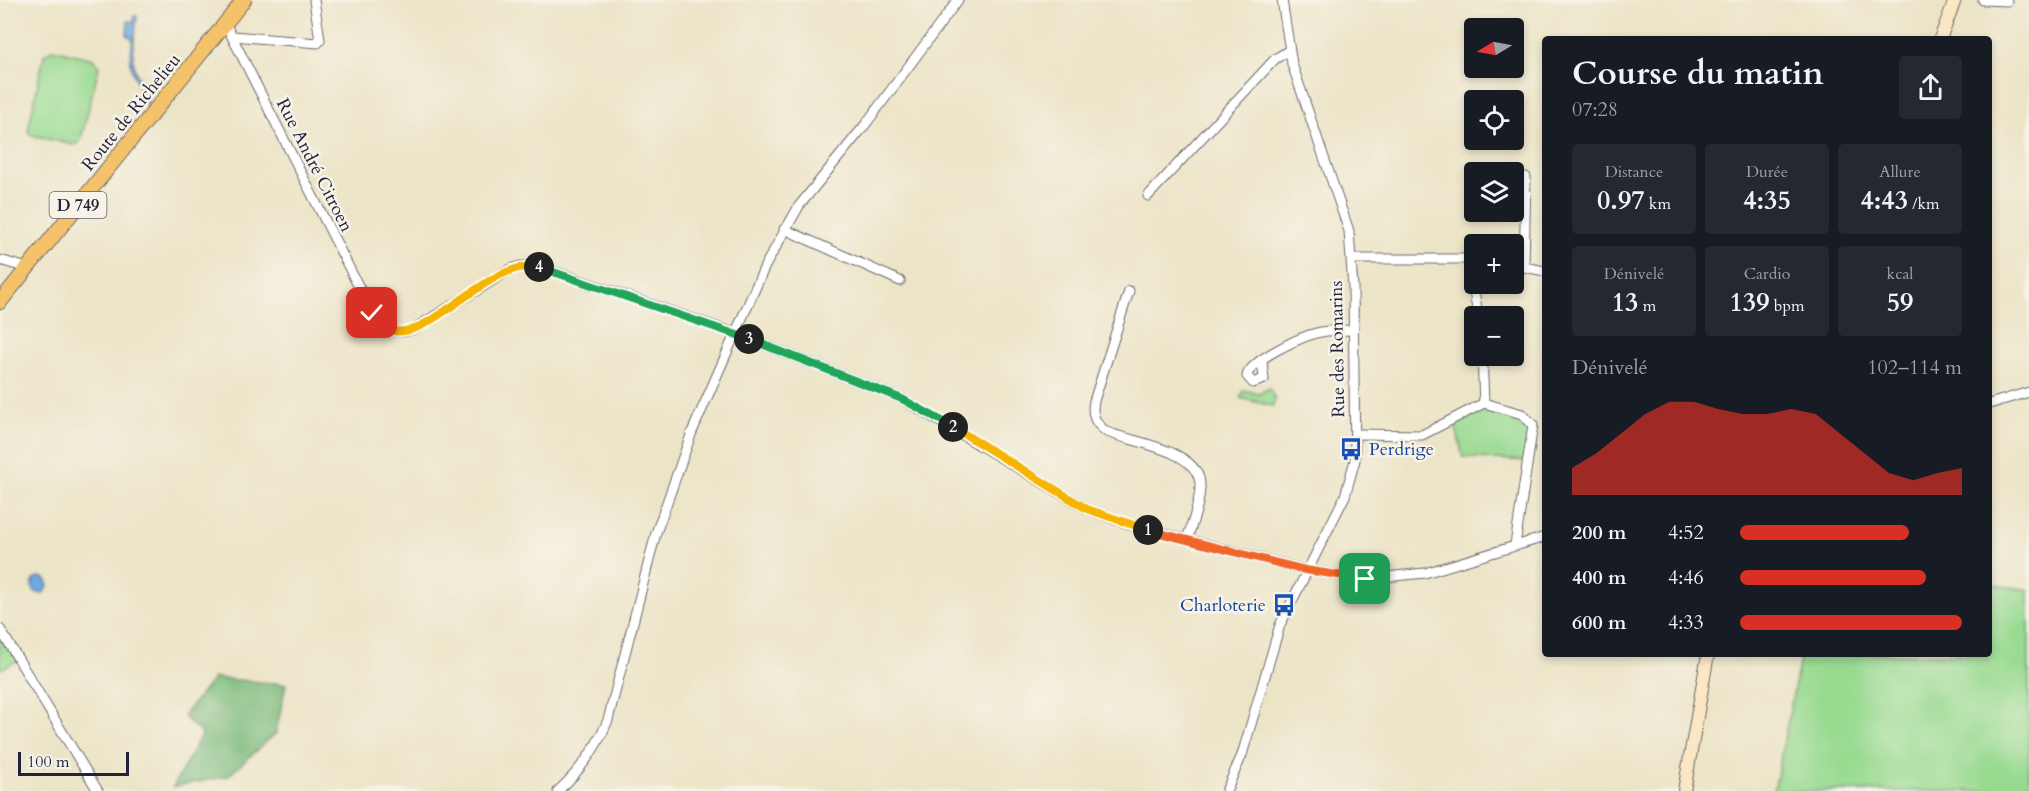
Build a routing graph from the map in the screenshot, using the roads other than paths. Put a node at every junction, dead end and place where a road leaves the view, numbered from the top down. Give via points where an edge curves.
1 (244, 0) edge
2 (314, 0) edge
3 (958, 0) edge
4 (1282, 0) edge
5 (1955, 0) edge
6 (1983, 0) edge
7 (2007, 0) edge
8 (225, 23) junction
9 (233, 36) junction
10 (1941, 36) edge
11 (1288, 51) junction
12 (1526, 177) dead end
13 (1148, 196) dead end
14 (784, 228) junction
15 (1464, 259) edge
16 (0, 260) edge
17 (1352, 260) junction
18 (1524, 267) joint
19 (27, 268) junction
20 (1542, 270) edge
21 (900, 282) dead end
22 (1129, 291) dead end
23 (0, 302) edge
24 (1353, 330) junction
25 (734, 333) junction
26 (1262, 361) dead end
27 (1482, 366) edge
28 (2029, 392) edge
29 (1484, 403) junction
30 (1992, 403) edge
31 (1355, 434) junction
32 (1542, 538) edge
33 (1187, 540) junction
34 (1515, 545) junction
35 (1305, 570) junction
36 (0, 629) edge
37 (1707, 657) edge
38 (98, 791) edge
39 (558, 791) edge
40 (1226, 791) edge
41 (1684, 791) edge

1 - 8 main road, Route de Richelieu / D 749
2 - 9 street via 318,43
3 - 14 street
4 - 11 street, Rue des Romarins
5 - 10 main road
6 - 7 street
8 - 9 street, Rue André Citroen
8 - 19 main road, Route de Richelieu / D 749
9 - 25 street, Rue André Citroen via 377,320 395,332 414,329 501,274 531,266
11 - 13 street via 1275,59
11 - 17 street, Rue des Romarins via 1346,216
12 - 18 street
14 - 21 street
14 - 25 street
15 - 17 street
16 - 19 street
17 - 24 street, Rue des Romarins
18 - 20 street
19 - 23 main road, Route de Richelieu / D 749
22 - 33 street via 1093,414 1107,432 1183,457 1196,468 1200,493
24 - 26 street via 1308,335
24 - 31 street, Rue des Romarins
25 - 33 street via 902,399 1087,509
25 - 39 street via 692,432 656,533 608,720 583,765
27 - 29 street
28 - 30 street
29 - 31 street via 1422,435
29 - 34 street via 1522,414 1533,425
31 - 35 street, Rue des Romarins via 1349,485
32 - 34 street
33 - 35 street
34 - 35 street via 1407,576 1365,579
35 - 40 street, Rue des Romarins via 1276,636 1242,755
36 - 38 street
37 - 41 main road

